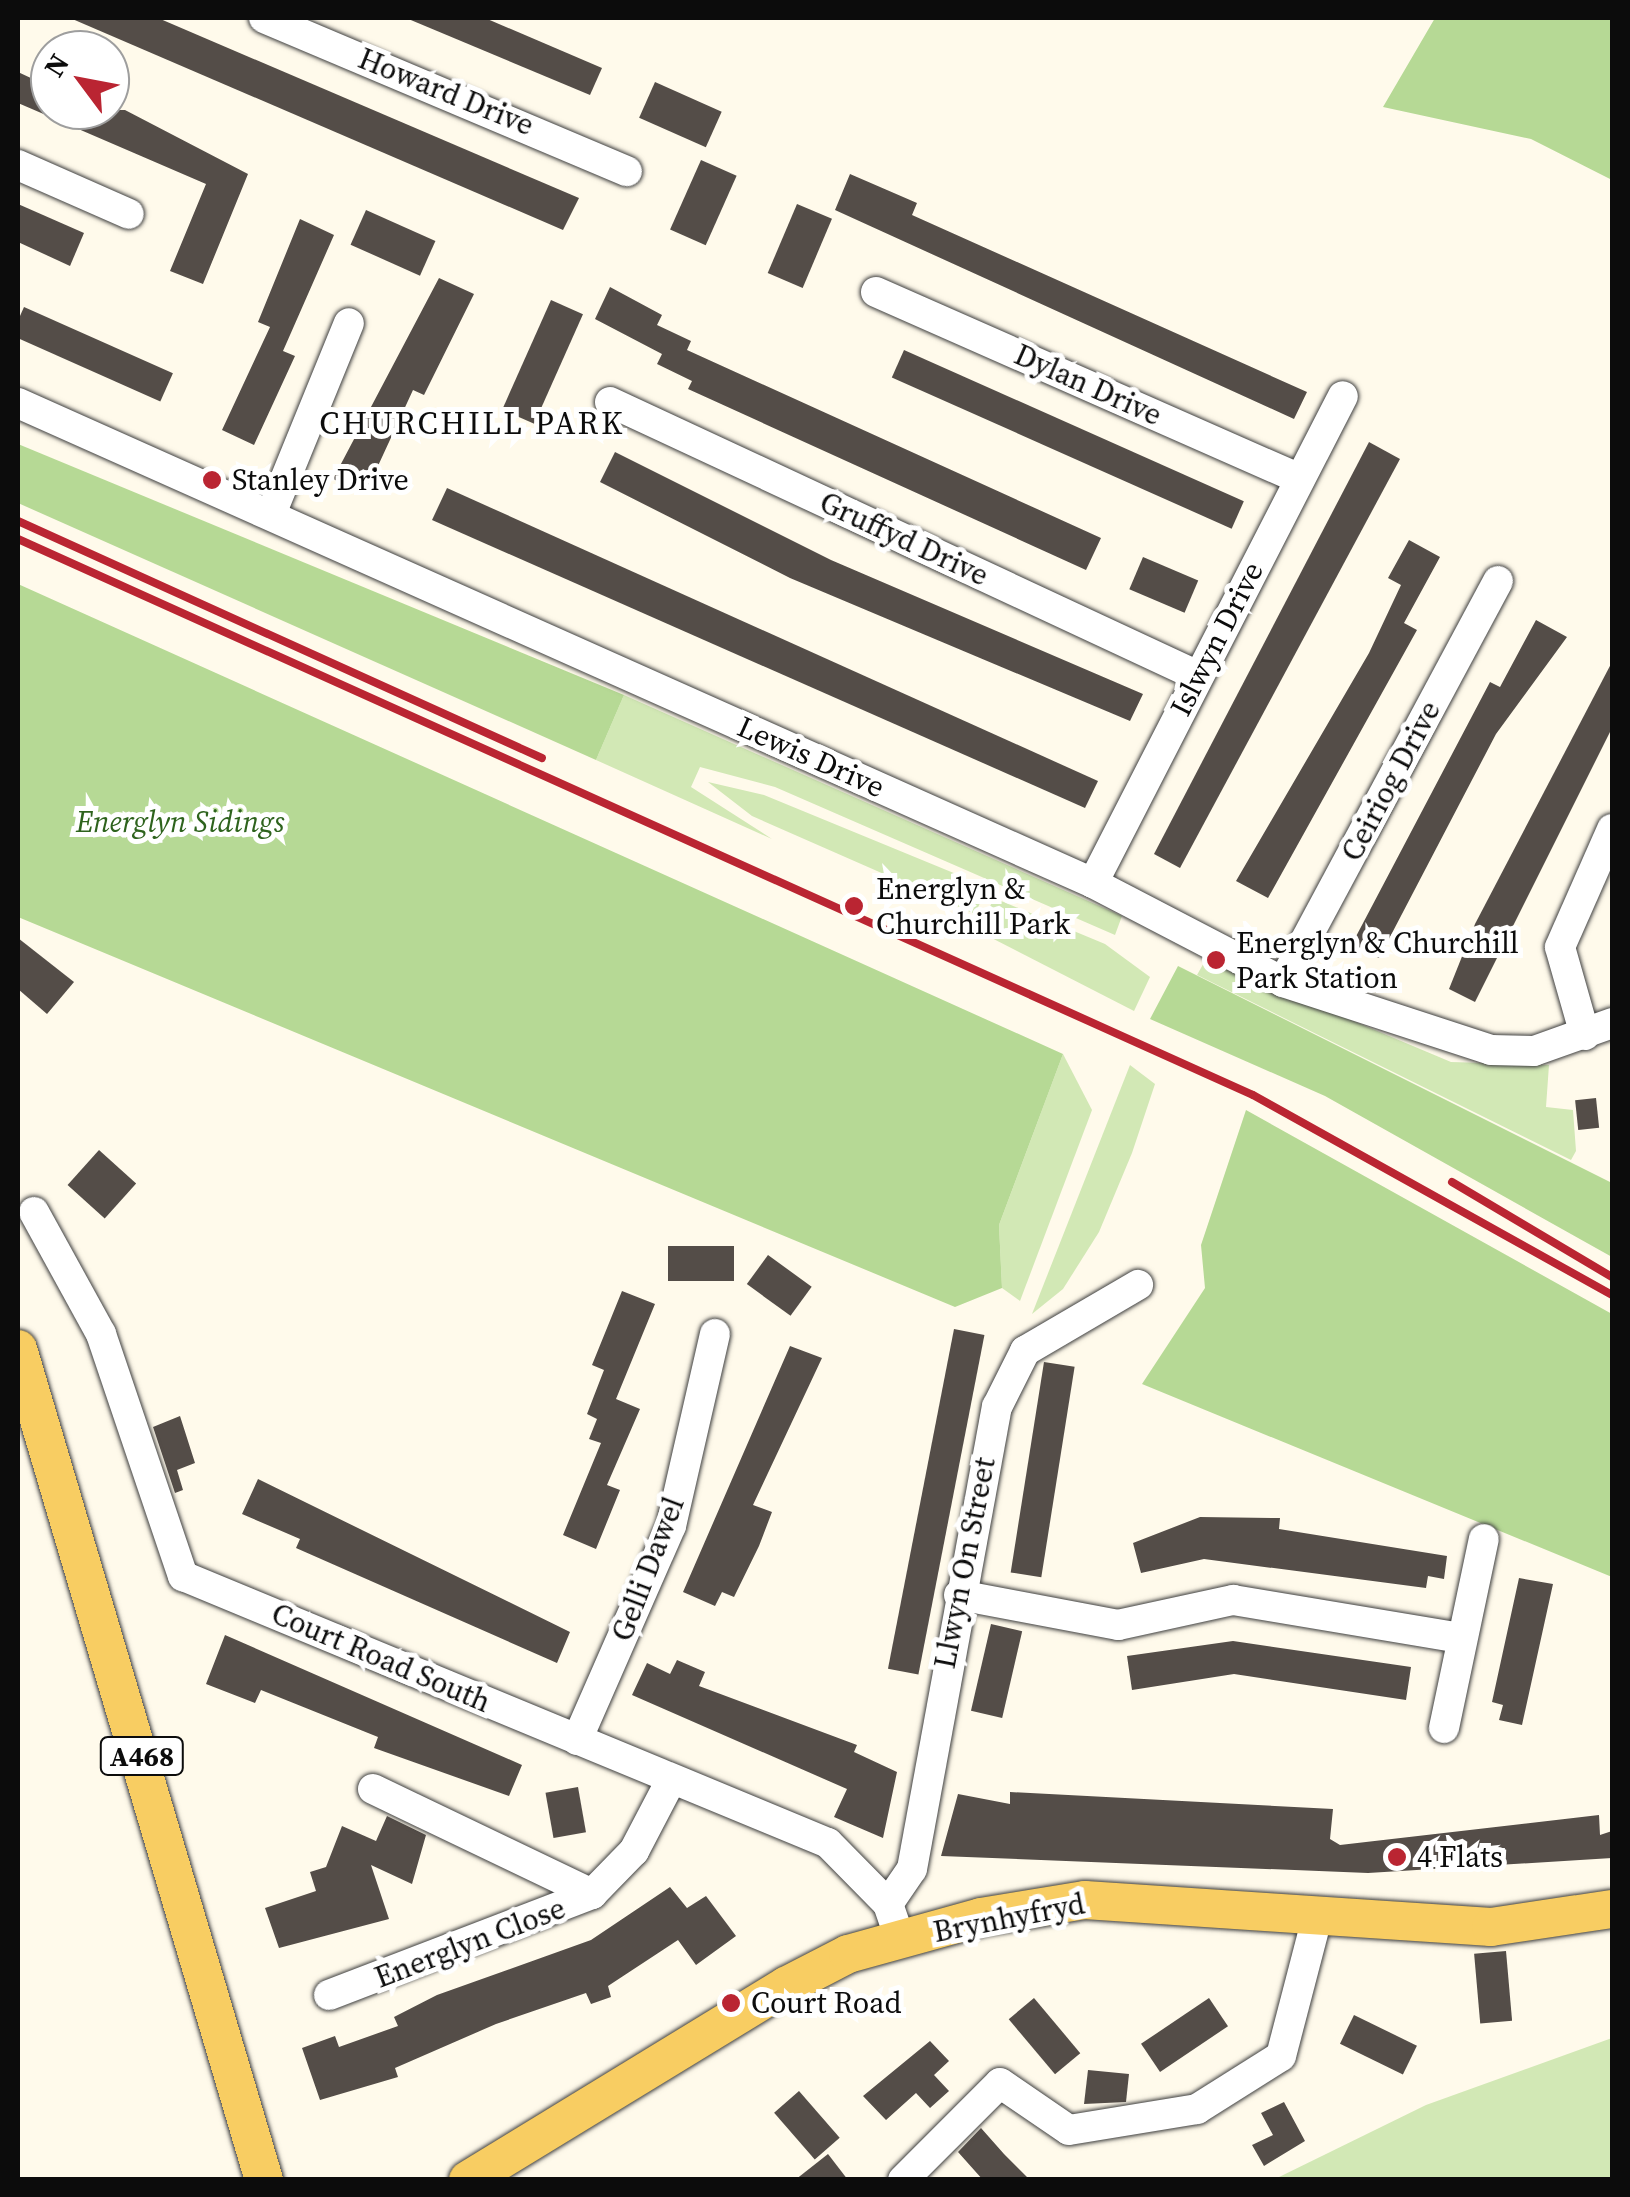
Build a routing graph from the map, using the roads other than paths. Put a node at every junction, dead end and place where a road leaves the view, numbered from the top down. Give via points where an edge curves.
1 (264, 18) edge
2 (18, 164) edge
3 (627, 170) dead end
4 (129, 214) dead end
5 (876, 292) dead end
6 (349, 323) dead end
7 (1343, 396) dead end
8 (18, 402) edge
9 (610, 402) dead end
10 (1300, 478) junction
11 (271, 514) junction
12 (1498, 580) dead end
13 (1198, 676) junction
14 (1612, 829) edge
15 (1092, 884) junction
16 (1283, 982) junction
17 (1599, 1029) edge
18 (34, 1212) dead end
19 (1138, 1285) dead end
20 (715, 1334) dead end
21 (18, 1349) edge
22 (1484, 1540) dead end
23 (959, 1595) junction
24 (1460, 1638) junction
25 (1444, 1728) dead end
26 (577, 1740) junction
27 (670, 1782) junction
28 (373, 1789) dead end
29 (592, 1894) junction
30 (888, 1904) junction
31 (1612, 1910) edge
32 (1317, 1918) junction
33 (901, 1941) junction
34 (329, 1995) dead end
35 (262, 2172) edge
36 (468, 2180) edge
37 (903, 2180) edge

1 - 3 street, Howard Drive
2 - 4 street
5 - 10 street, Dylan Drive
6 - 11 street
7 - 10 street, Islwyn Drive
8 - 11 street, Lewis Drive
9 - 13 street, Gruffyd Drive
10 - 13 street, Islwyn Drive
11 - 15 street, Lewis Drive
12 - 16 street, Ceiriog Drive
13 - 15 street, Islwyn Drive
14 - 17 street via 1560,946
15 - 16 street, Lewis Drive
16 - 17 street, Lewis Drive via 1491,1050 1534,1051
18 - 26 street, Court Road South via 101,1334 183,1576
19 - 23 street, Llwyn On Street via 1025,1350 997,1408
20 - 26 street, Gelli Dawel via 672,1526
21 - 35 main road, A468
22 - 24 street
23 - 24 street via 1118,1625 1233,1600
23 - 30 street, Llwyn On Street via 912,1869
24 - 25 street
26 - 27 street, Court Road South
27 - 29 street, Energlyn Close via 634,1851
27 - 30 street, Court Road South via 828,1844
28 - 29 street
29 - 34 street, Energlyn Close
30 - 33 street, Court Road South
31 - 32 main road, Brynhyfryd via 1490,1927
32 - 33 main road, Brynhyfryd via 1085,1900
32 - 37 street via 1281,2056 1197,2109 1068,2130 1000,2083
33 - 36 main road, Brynhyfryd via 786,1986

